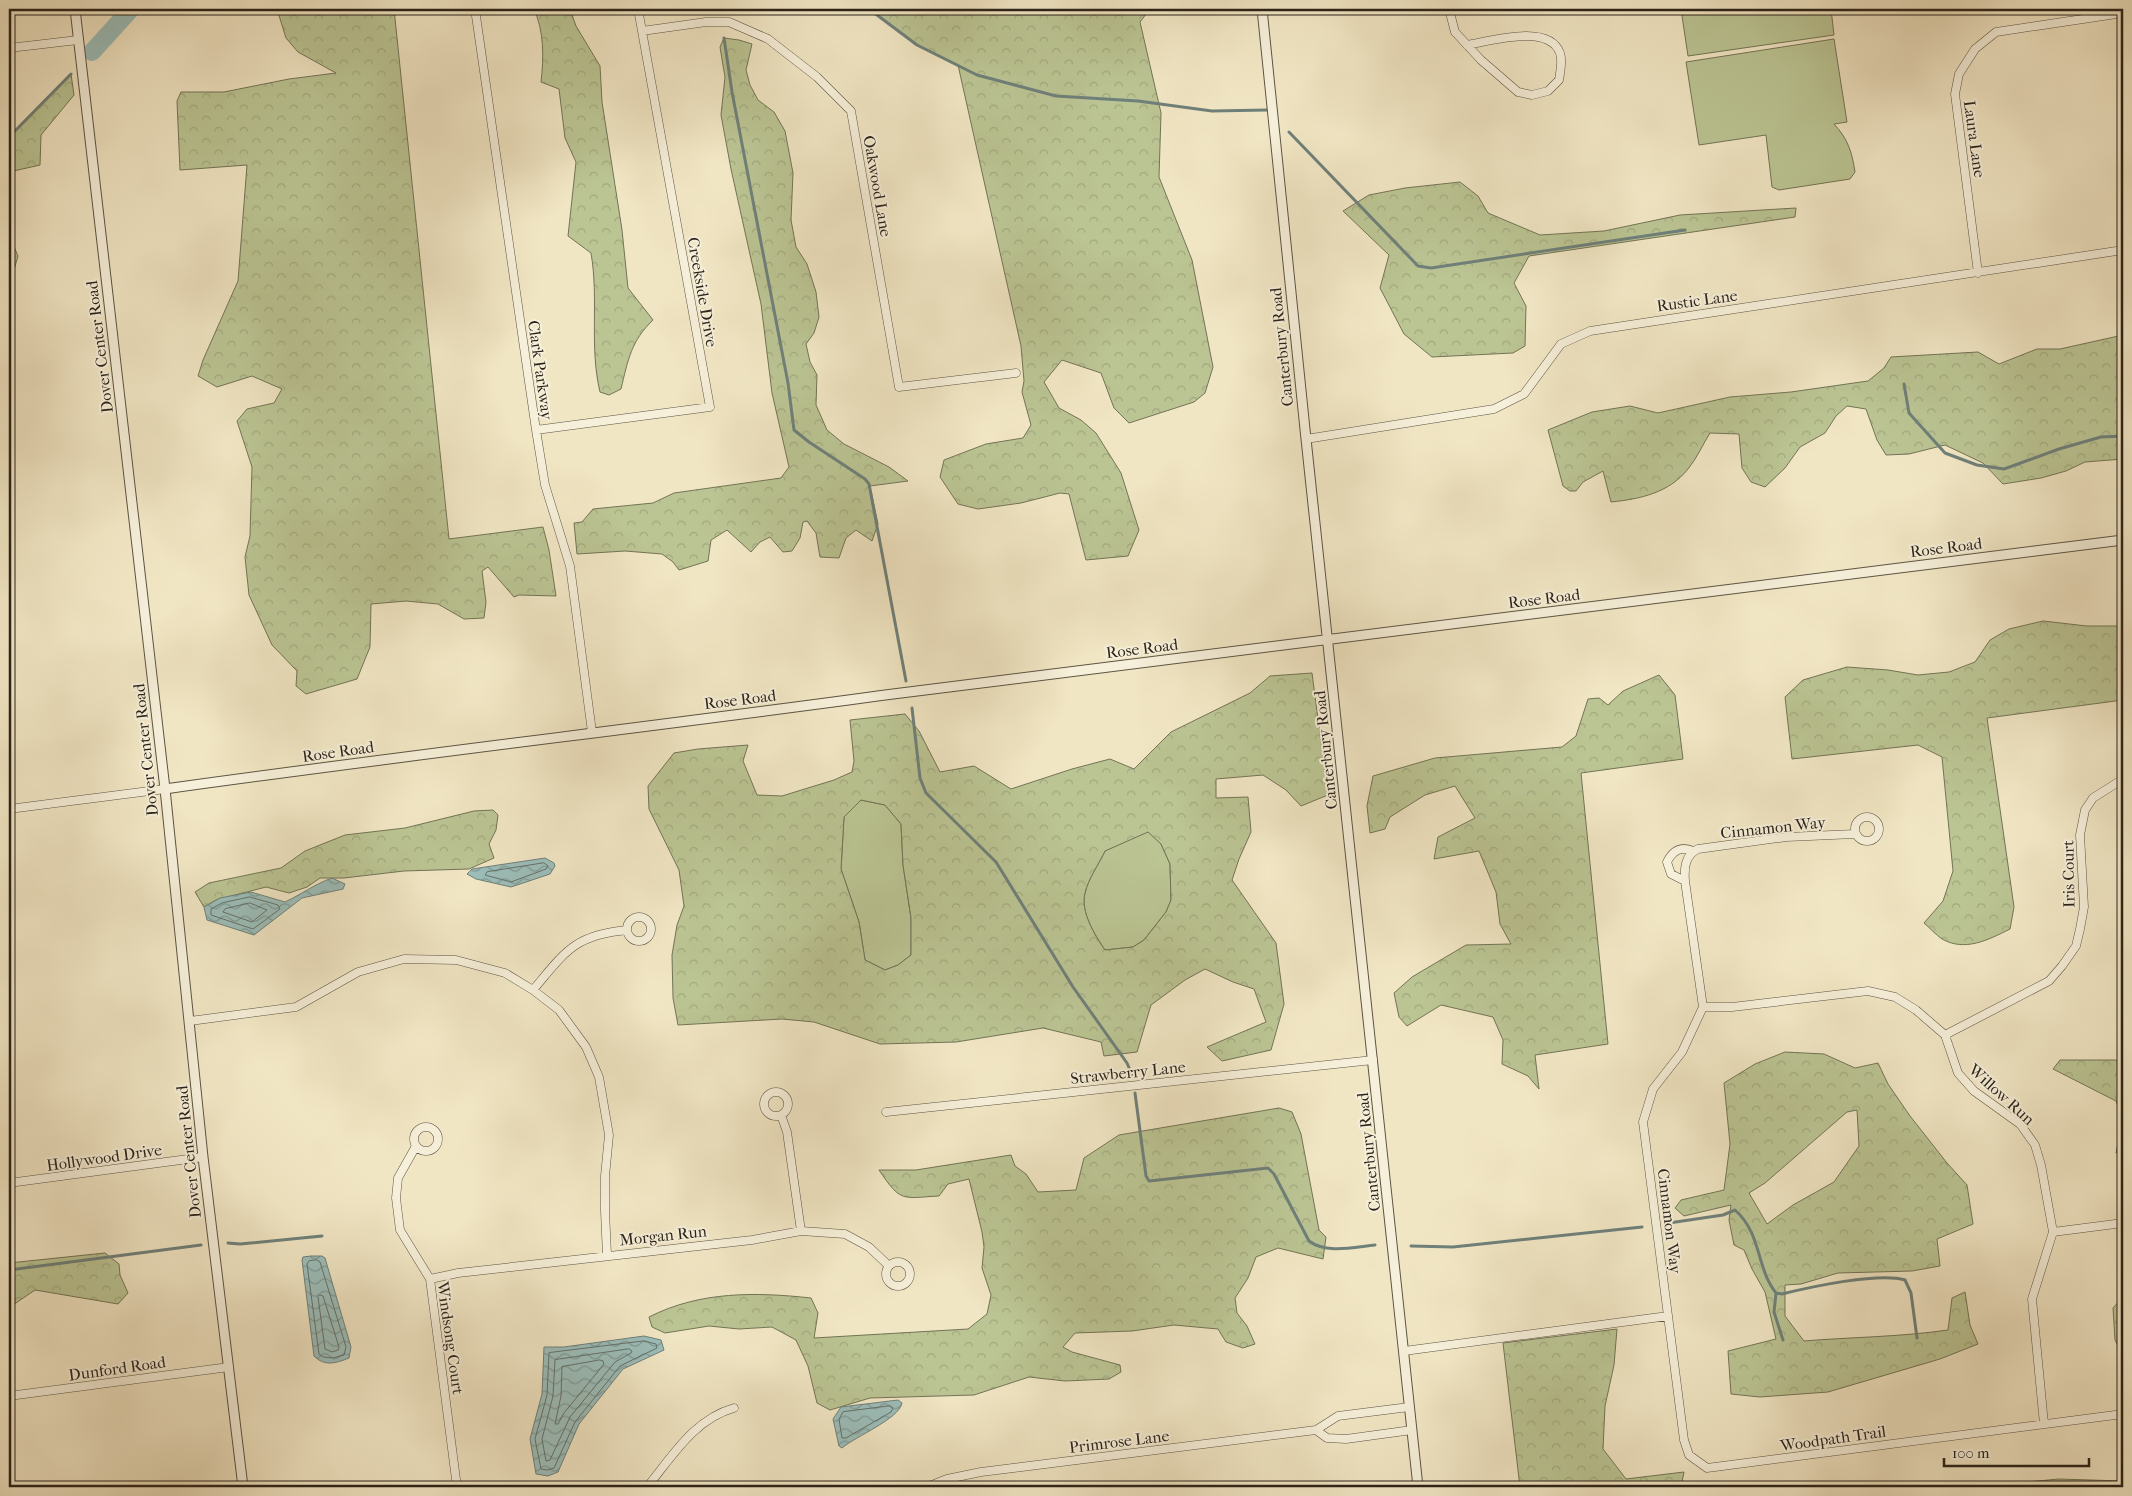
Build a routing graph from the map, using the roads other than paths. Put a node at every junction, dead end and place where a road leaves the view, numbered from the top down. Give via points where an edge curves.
1 (75, 9) edge
2 (475, 9) edge
3 (638, 9) edge
4 (1262, 9) edge
5 (1450, 9) edge
6 (2123, 13) edge
7 (642, 31) junction
8 (78, 40) junction
9 (1467, 45) junction
10 (9, 48) edge
11 (2123, 250) edge
12 (1978, 273) junction
13 (1016, 374) dead end
14 (536, 430) junction
15 (1306, 439) junction
16 (2123, 540) edge
17 (1329, 640) junction
18 (592, 732) junction
19 (2123, 779) edge
20 (165, 789) junction
21 (9, 809) edge
22 (1855, 834) dead end
23 (1694, 852) junction
24 (1685, 881) junction
25 (626, 930) dead end
26 (533, 990) junction
27 (1703, 1007) junction
28 (190, 1021) junction
29 (1945, 1036) junction
30 (1373, 1060) junction
31 (886, 1112) dead end
32 (781, 1115) dead end
33 (416, 1146) dead end
34 (203, 1157) junction
35 (9, 1183) edge
36 (2123, 1223) edge
37 (801, 1231) junction
38 (2052, 1232) junction
39 (607, 1255) junction
40 (888, 1265) dead end
41 (430, 1279) junction
42 (1668, 1316) junction
43 (1404, 1351) junction
44 (229, 1367) junction
45 (9, 1396) edge
46 (1409, 1407) junction
47 (734, 1408) dead end
48 (2123, 1414) edge
49 (2044, 1424) junction
50 (1316, 1430) junction
51 (1412, 1430) junction
52 (242, 1487) edge
53 (457, 1487) edge
54 (647, 1487) edge
55 (927, 1487) edge
56 (1418, 1487) edge

1 - 8 street, Dover Center Road
2 - 14 street, Clark Parkway
3 - 7 street, Creekside Drive
4 - 15 street, Canterbury Road
5 - 9 street via 1455,32
6 - 12 street, Laura Lane via 1996,32 1975,49 1959,74 1955,94
7 - 13 street, Oakwood Lane via 729,22 768,39 817,76 851,111 899,387
7 - 14 street, Creekside Drive via 710,407
8 - 10 street
8 - 20 street, Dover Center Road
9 - 9 street via 1523,36 1538,36 1552,41 1560,53 1559,80 1548,91 1532,95 1518,92
11 - 12 street, Rustic Lane
12 - 15 street, Rustic Lane via 1590,331 1561,344 1524,394 1494,409
14 - 18 street, Clark Parkway via 545,485 570,566
15 - 17 street, Canterbury Road
16 - 17 street, Rose Road
17 - 18 street, Rose Road
17 - 30 street, Canterbury Road
18 - 20 street, Rose Road
19 - 29 street, Iris Court via 2093,798 2085,810 2080,835 2084,907 2076,946 2067,959 2048,981
20 - 21 street
20 - 28 street, Dover Center Road
22 - 23 street, Cinnamon Way via 1786,837
23 - 24 street via 1684,868
23 - 24 street, Cinnamon Way via 1678,849 1673,851 1667,862 1671,874
24 - 27 street
25 - 26 street via 602,932 576,944 562,954
26 - 28 street via 505,974 467,962 416,958 392,961 358,972 296,1007
26 - 39 street via 558,1010 586,1047 599,1077 609,1135 605,1202
27 - 29 street, Willow Run via 1732,1007 1868,991 1895,997 1916,1010
27 - 42 street, Cinnamon Way via 1682,1052 1653,1089 1643,1122
28 - 34 street, Dover Center Road
29 - 38 street, Willow Run via 1958,1073 1974,1091 2020,1124 2035,1145
30 - 31 street, Strawberry Lane
30 - 43 street, Canterbury Road
32 - 37 street
33 - 41 street, Windsong Court via 398,1178 396,1198 400,1230
34 - 35 street, Hollywood Drive
34 - 44 street, Dover Center Road
36 - 38 street
37 - 39 street, Morgan Run via 752,1240
37 - 40 street, Morgan Run via 845,1234 869,1248
38 - 49 street, Willow Run via 2032,1299
39 - 41 street, Morgan Run
41 - 53 street, Windsong Court
42 - 43 street
42 - 49 street, Woodpath Trail via 1684,1440 1689,1456 1707,1468
43 - 46 street, Canterbury Road
44 - 45 street, Dunford Road
44 - 52 street, Dover Center Road
46 - 50 street, Primrose Lane via 1338,1416
46 - 51 street, Canterbury Road
47 - 54 street via 701,1423
48 - 49 street, Woodpath Trail
50 - 51 street, Primrose Lane via 1328,1438 1346,1439
50 - 55 street, Primrose Lane via 981,1472
51 - 56 street, Canterbury Road

